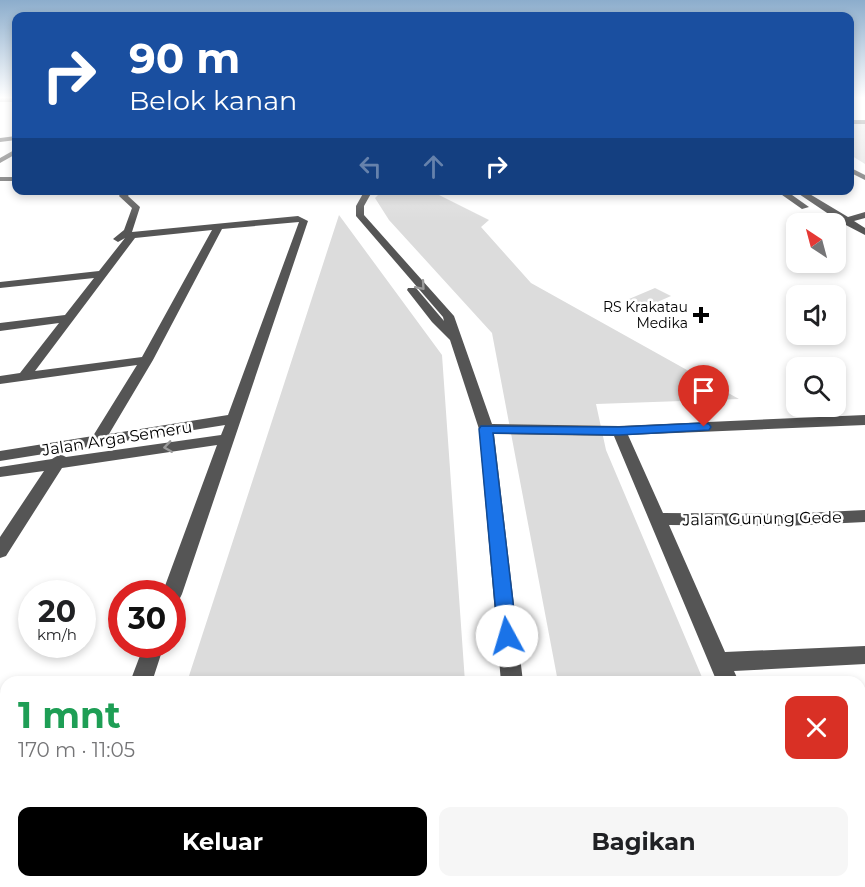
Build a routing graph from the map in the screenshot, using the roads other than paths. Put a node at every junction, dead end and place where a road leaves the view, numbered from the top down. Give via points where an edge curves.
1 (124, 195) edge
2 (356, 195) edge
3 (366, 195) edge
4 (788, 195) edge
5 (803, 195) edge
6 (822, 213) edge
7 (827, 213) edge
8 (863, 215) edge
9 (846, 219) edge
10 (846, 225) edge
11 (219, 226) junction
12 (846, 228) edge
13 (865, 232) edge
14 (865, 242) edge
15 (124, 244) junction
16 (102, 274) junction
17 (0, 285) edge
18 (69, 318) junction
19 (0, 327) edge
20 (456, 339) junction
21 (147, 360) junction
22 (24, 377) junction
23 (0, 380) edge
24 (234, 419) junction
25 (865, 420) edge
26 (486, 429) junction
27 (619, 431) junction
28 (226, 439) junction
29 (97, 441) junction
30 (68, 446) junction
31 (0, 456) edge
32 (58, 463) junction
33 (0, 472) edge
34 (865, 516) edge
35 (659, 519) junction
36 (0, 551) edge
37 (177, 580) edge
38 (865, 655) edge
39 (149, 658) edge
40 (718, 662) junction
41 (143, 676) edge
42 (511, 676) edge
43 (725, 676) edge

1 - 15 street via 136,207 128,231 117,241
2 - 20 street via 349,205 351,217
3 -> 20 street via 358,210 360,216 448,316
4 - 6 street
5 - 7 street
8 - 9 street
10 - 13 street
11 - 15 street via 137,234
11 - 21 street
11 - 24 street via 298,219 305,223
12 - 14 street
15 - 16 street
16 - 17 street
16 - 18 street
18 - 19 street
18 - 22 street
20 - 26 street
21 - 22 street
21 - 29 street
22 - 23 street
24 - 28 street
24 - 29 street, Jalan Arga Semeru
25 - 27 street
26 - 27 street
26 - 42 street
27 - 35 street
28 -> 32 street, Jalan Arga Semeru
28 - 37 street
29 - 30 street, Jalan Arga Semeru
30 - 31 street, Jalan Arga Semeru
30 - 32 street
32 - 33 street, Jalan Arga Semeru
32 - 36 street
34 - 35 street, Jalan Gunung Gede
35 - 40 street
38 - 40 street
39 - 41 street
40 - 43 street

